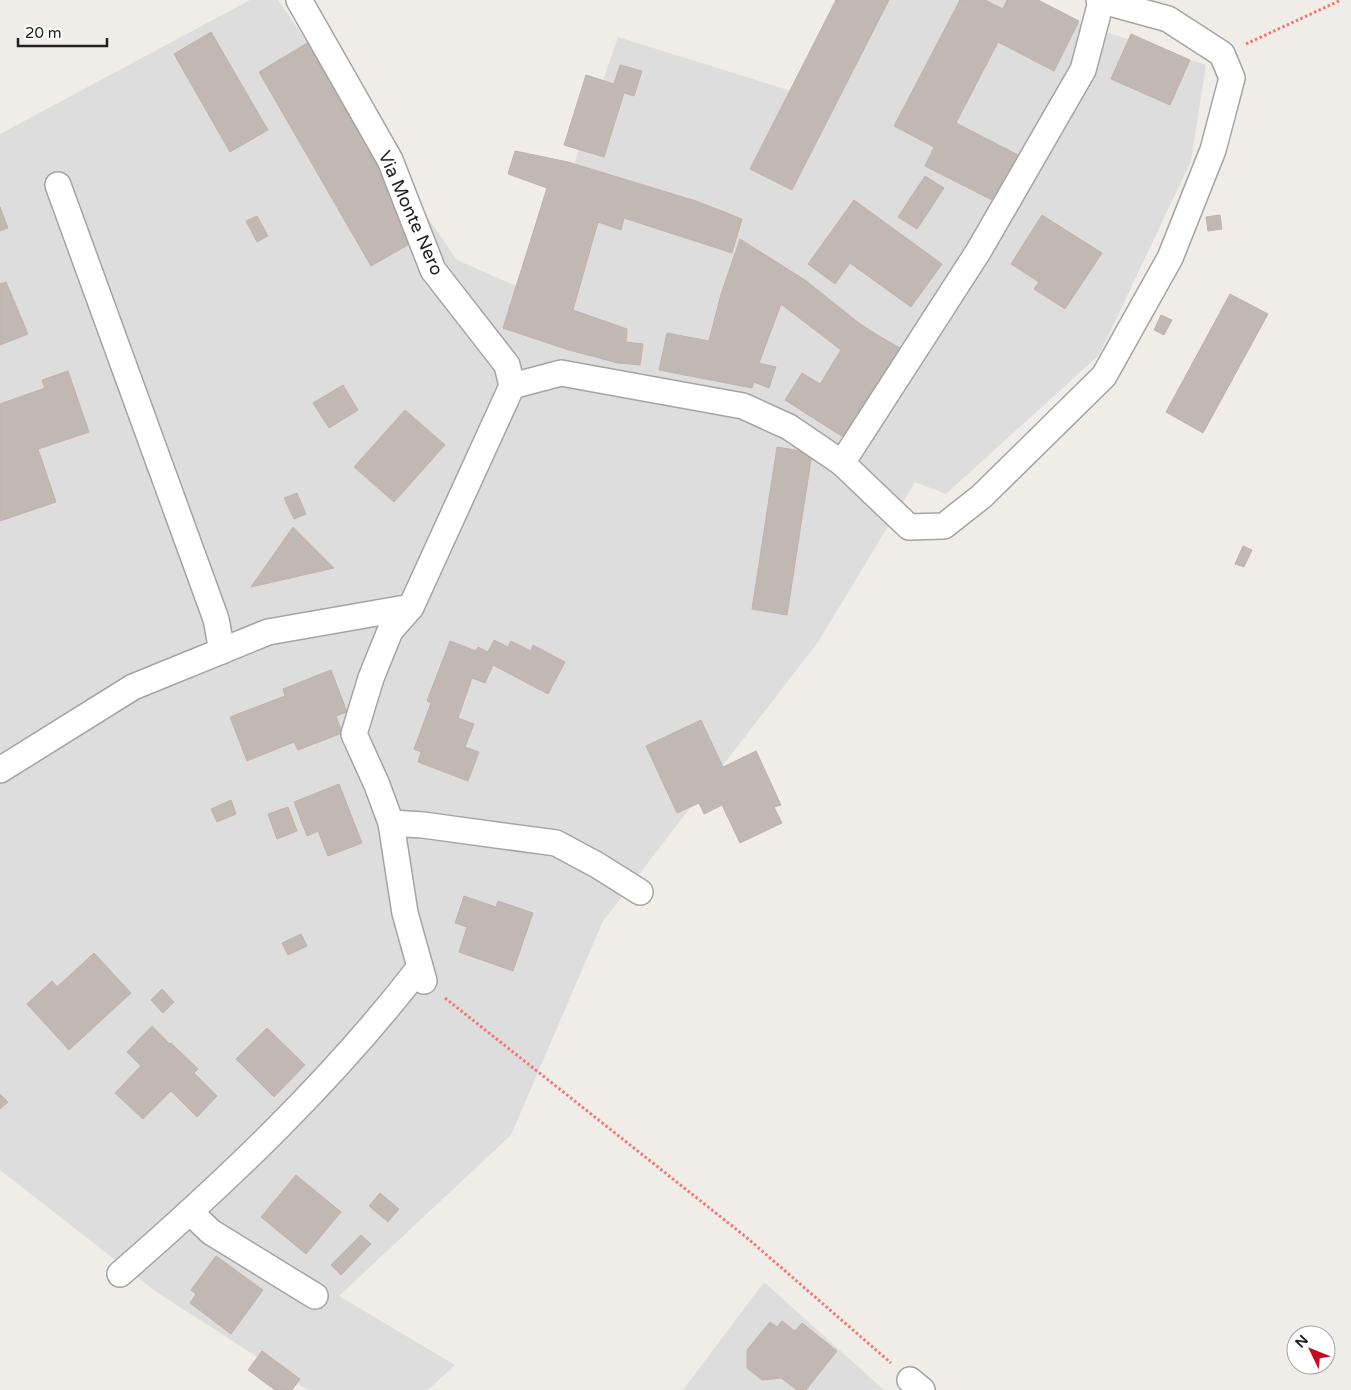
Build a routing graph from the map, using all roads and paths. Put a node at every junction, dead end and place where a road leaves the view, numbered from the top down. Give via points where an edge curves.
1 (299, 0) edge
2 (1341, 0) edge
3 (1100, 1) edge
4 (1222, 54) junction
5 (58, 184) dead end
6 (512, 386) junction
7 (842, 463) junction
8 (411, 607) junction
9 (222, 651) junction
10 (0, 770) edge
11 (391, 823) junction
12 (640, 892) dead end
13 (422, 974) junction
14 (190, 1212) junction
15 (120, 1274) dead end
16 (315, 1296) dead end
17 (916, 1385) edge

1 - 6 street, Via Monte Nero via 390,160 433,270 507,365
2 - 4 path
3 - 4 street via 1168,19
3 - 7 street via 1083,70 978,252
4 - 7 street via 1232,78 1213,150 1170,258 1104,376 982,496 944,526 910,527
5 - 9 street via 216,620
6 - 7 street via 561,374 743,406 789,426
6 - 8 street
8 - 9 street via 268,632
8 - 11 street via 390,631 354,734
9 - 10 street via 133,688
11 - 12 street via 556,843
11 - 13 street via 405,913
13 - 14 street via 404,987 321,1083
13 - 17 path via 746,1237
14 - 15 street
14 - 16 street via 211,1232

